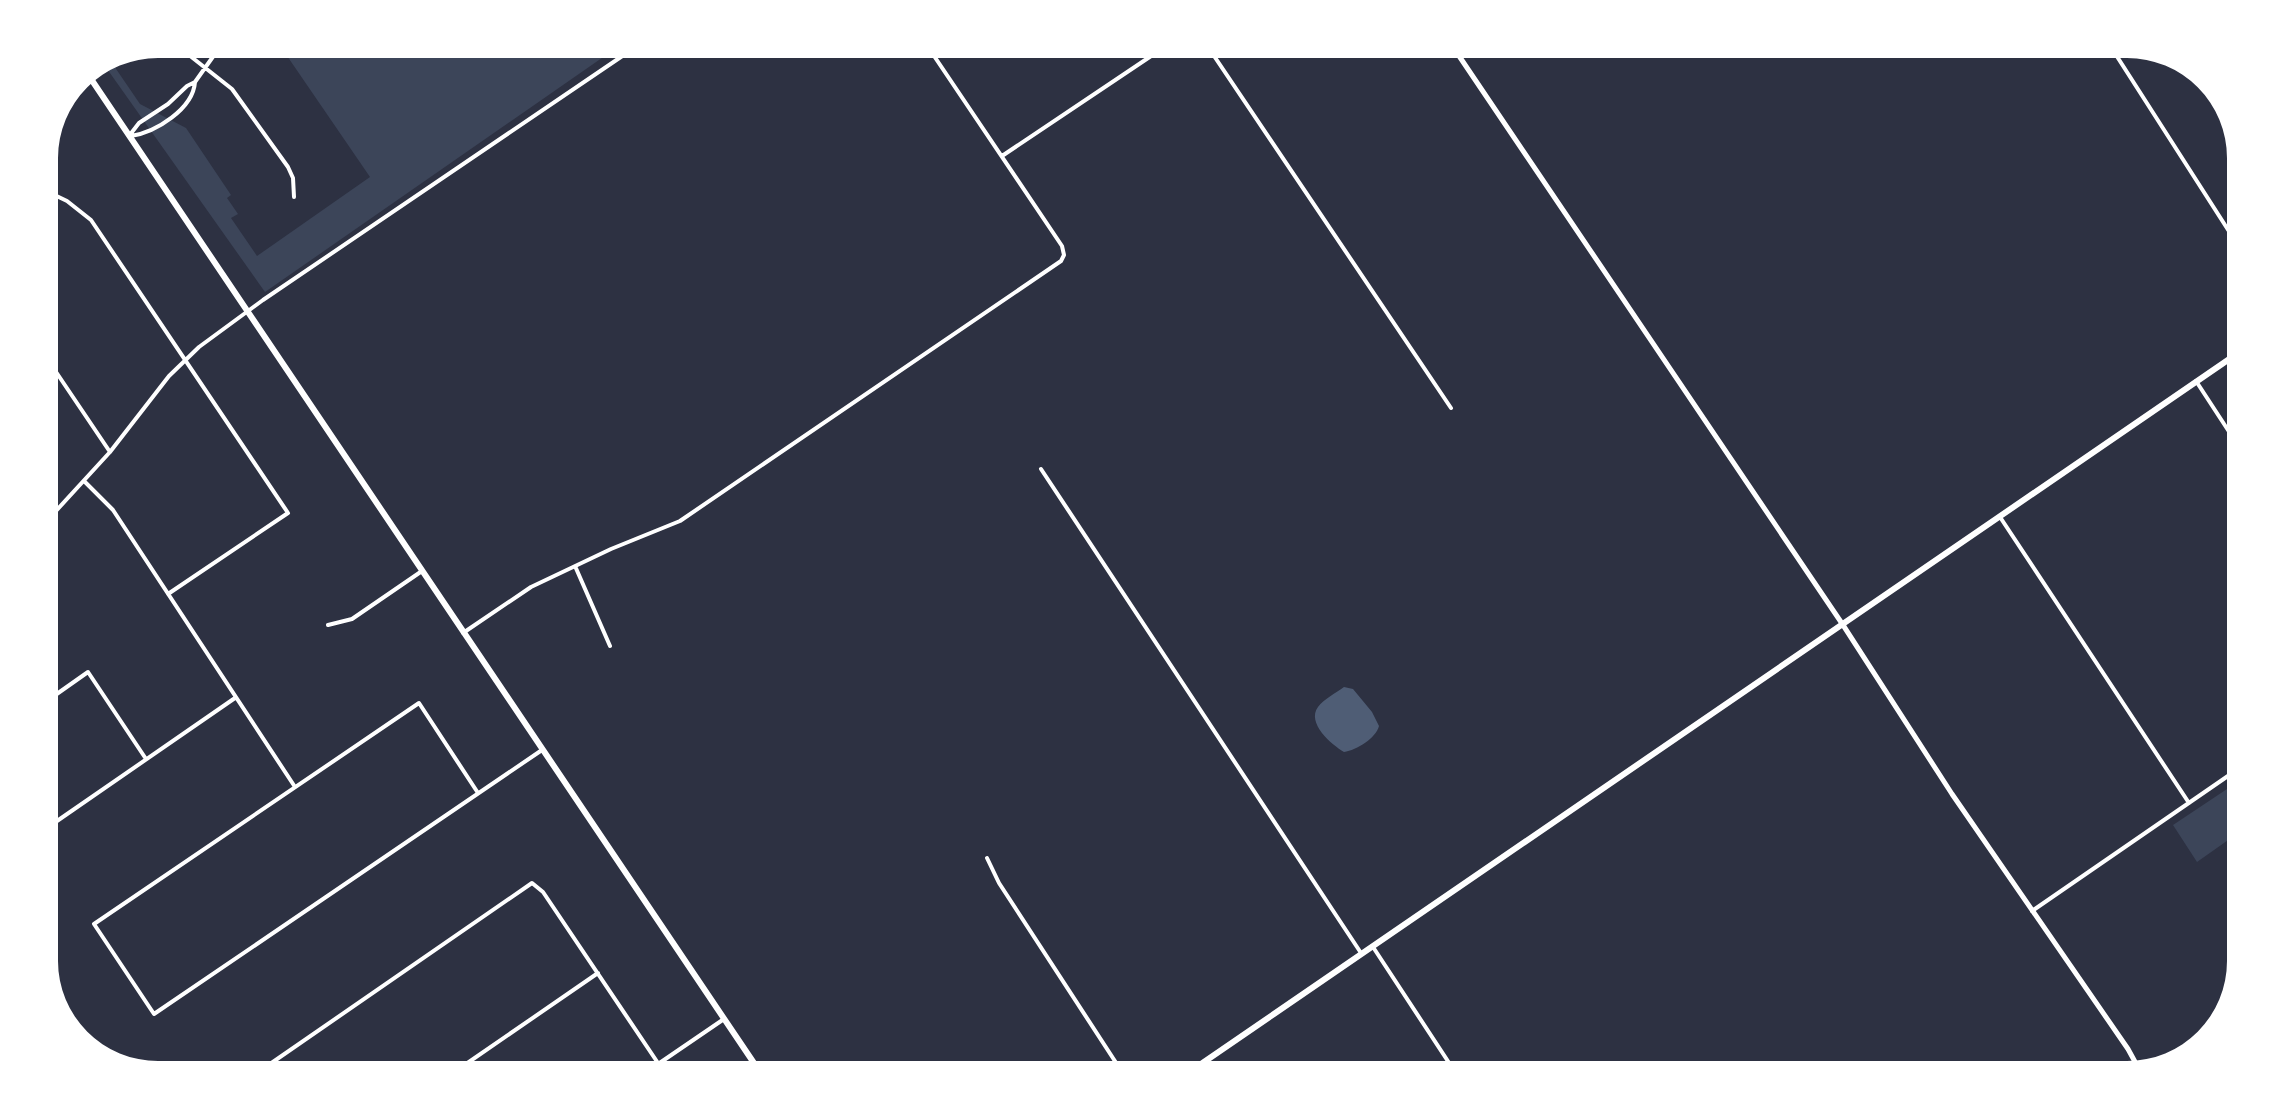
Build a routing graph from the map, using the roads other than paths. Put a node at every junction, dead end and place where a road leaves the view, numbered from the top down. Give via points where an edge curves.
1 (194, 58) edge
2 (212, 58) edge
3 (619, 58) edge
4 (936, 58) edge
5 (1148, 58) edge
6 (1215, 58) edge
7 (1460, 58) edge
8 (2118, 58) edge
9 (206, 67) junction
10 (93, 82) edge
11 (195, 82) junction
12 (168, 104) junction
13 (175, 114) junction
14 (129, 136) junction
15 (1002, 156) junction
16 (58, 197) edge
17 (294, 197) dead end
18 (2227, 228) edge
19 (247, 311) junction
20 (185, 359) junction
21 (2227, 360) edge
22 (58, 375) edge
23 (2196, 381) junction
24 (1451, 408) dead end
25 (2227, 429) edge
26 (110, 452) junction
27 (1041, 469) dead end
28 (85, 482) junction
29 (58, 510) edge
30 (2000, 517) junction
31 (575, 566) junction
32 (422, 571) junction
33 (168, 594) junction
34 (328, 625) dead end
35 (1843, 625) junction
36 (463, 633) junction
37 (610, 646) dead end
38 (58, 693) edge
39 (235, 698) junction
40 (543, 750) junction
41 (147, 760) junction
42 (2227, 777) edge
43 (295, 787) junction
44 (478, 793) junction
45 (2189, 803) junction
46 (58, 820) edge
47 (987, 858) dead end
48 (2032, 911) junction
49 (1373, 947) junction
50 (1362, 955) junction
51 (598, 973) junction
52 (724, 1019) junction
53 (2134, 1060) edge
54 (274, 1061) edge
55 (470, 1061) edge
56 (656, 1061) edge
57 (662, 1061) edge
58 (752, 1061) edge
59 (1115, 1061) edge
60 (1206, 1061) edge
61 (1448, 1061) edge

1 - 9 street
2 - 9 street
3 - 19 street
4 - 15 street
5 - 15 street
6 - 24 street
7 - 35 street
8 - 18 street
9 - 11 street
9 - 17 street via 232,89 280,156 293,178
10 - 14 main road
11 - 12 street
11 - 13 street via 187,104
12 - 13 street
12 - 14 street
13 - 14 street via 146,134
14 - 19 main road
15 - 31 street via 1062,246 1061,261 680,521
16 - 20 street via 91,220
19 - 20 street
19 - 32 main road
20 - 26 street
20 - 33 street via 288,513
21 - 23 main road
22 - 26 street
23 - 25 street
23 - 30 main road
26 - 28 street
27 - 50 street
28 - 29 street
28 - 33 street via 113,510
30 - 35 main road
30 - 45 street
31 - 36 street via 531,587
31 - 37 street
32 - 34 street via 352,619
32 - 36 main road
33 - 39 street
35 - 48 street
35 - 49 main road
36 - 40 main road
38 - 41 street via 88,672
39 - 41 street
39 - 43 street
40 - 44 street
40 - 52 main road
41 - 46 street
42 - 45 street
43 - 44 street via 419,703
43 - 44 street via 94,924 154,1014
45 - 48 street
47 - 59 street
48 - 53 street
49 - 50 main road
49 - 61 street
50 - 60 main road
51 - 54 street via 532,883
51 - 55 street
51 - 56 street
52 - 57 street
52 - 58 main road

